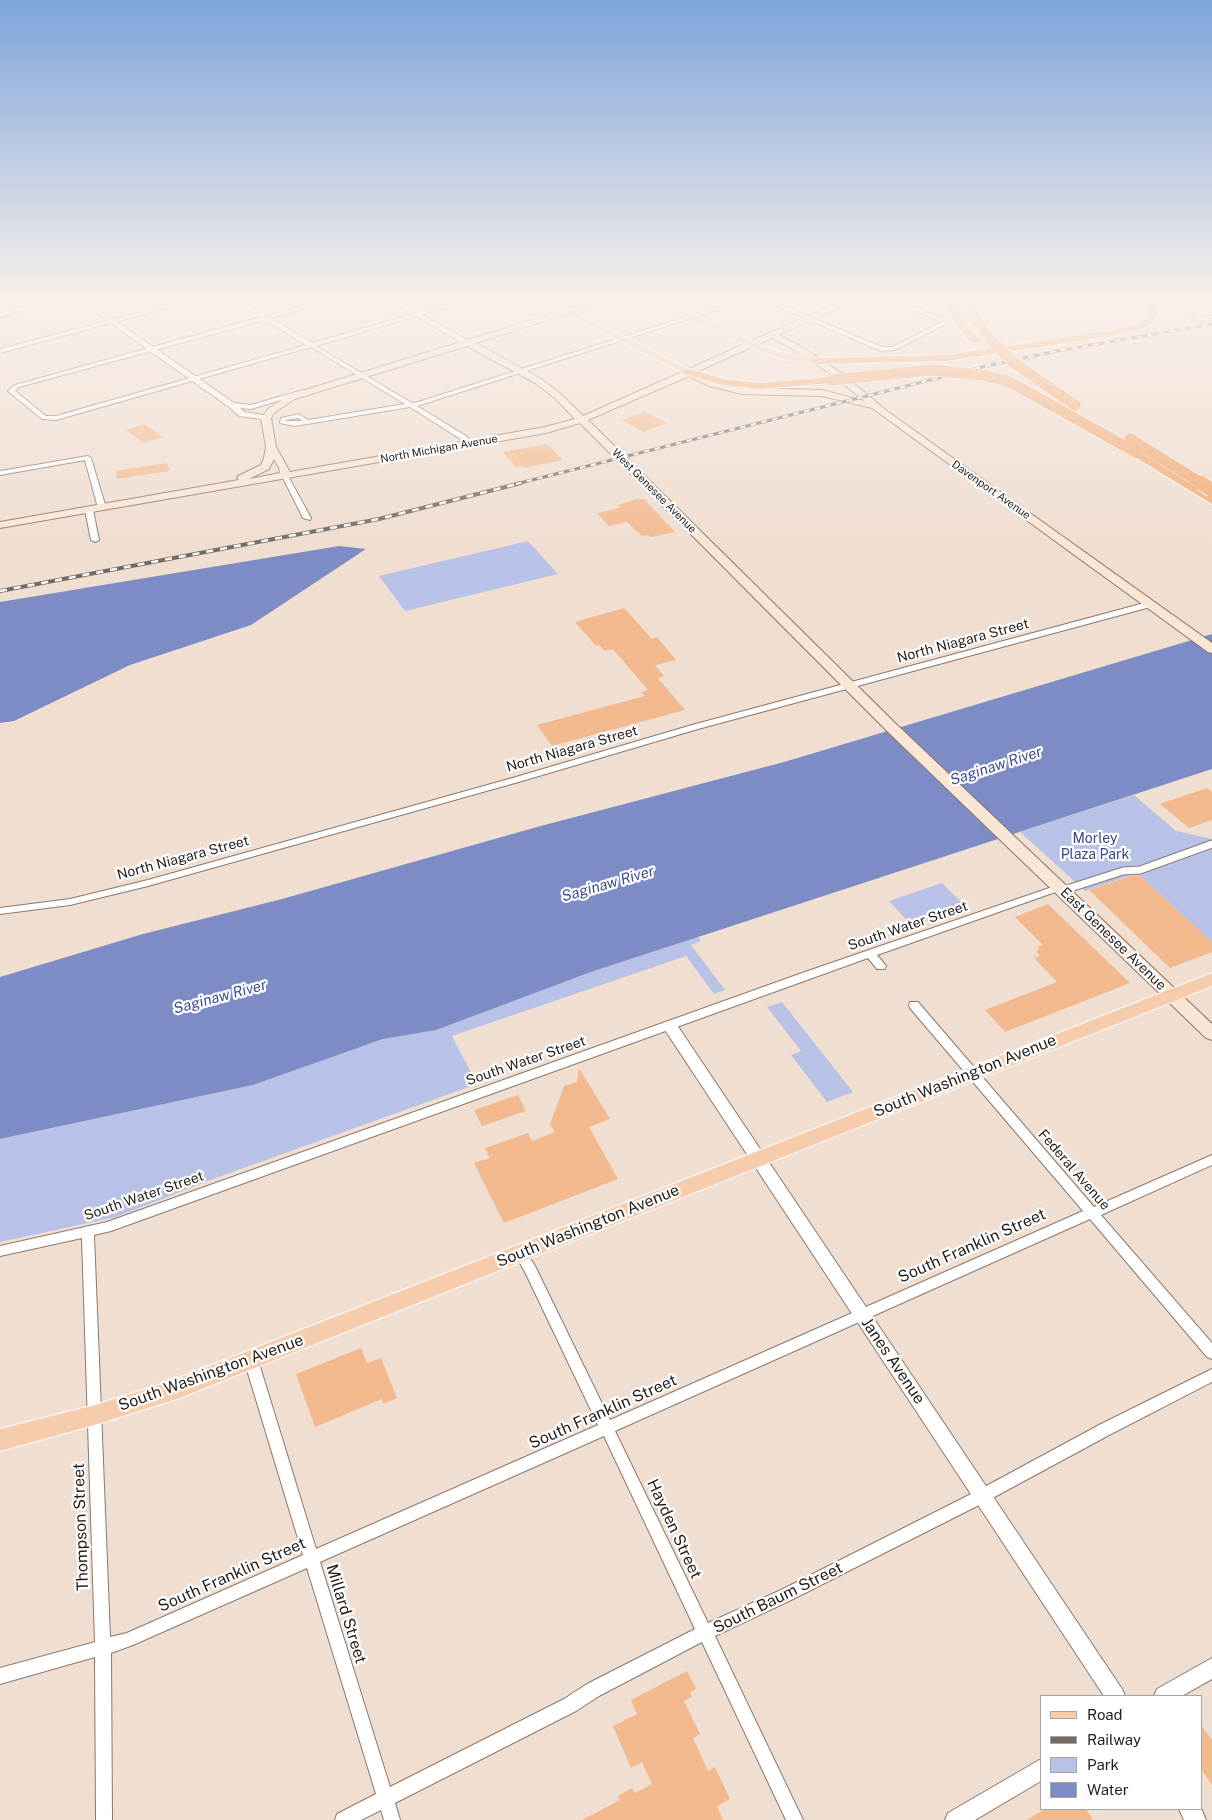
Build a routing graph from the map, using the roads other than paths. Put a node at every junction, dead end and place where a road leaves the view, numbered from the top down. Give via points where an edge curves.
1 (28, 383) edge
2 (180, 383) edge
3 (200, 383) edge
4 (332, 383) edge
5 (372, 383) edge
6 (481, 383) edge
7 (540, 383) edge
8 (664, 383) edge
9 (714, 383) edge
10 (731, 383) edge
11 (795, 383) edge
12 (848, 383) edge
13 (1006, 383) edge
14 (1028, 383) edge
15 (1042, 383) edge
16 (302, 392) junction
17 (232, 405) junction
18 (410, 405) junction
19 (884, 413) junction
20 (266, 418) junction
21 (581, 420) junction
22 (307, 422) dead end
23 (470, 444) junction
24 (271, 447) junction
25 (1138, 453) junction
26 (0, 473) edge
27 (285, 476) junction
28 (209, 489) junction
29 (1212, 490) edge
30 (1212, 500) edge
31 (102, 508) junction
32 (89, 510) junction
33 (307, 518) dead end
34 (0, 525) edge
35 (95, 540) dead end
36 (1151, 604) junction
37 (1212, 649) edge
38 (850, 686) junction
39 (890, 726) joint
40 (1212, 844) edge
41 (1059, 889) junction
42 (0, 911) edge
43 (871, 955) junction
44 (881, 966) dead end
45 (1212, 979) edge
46 (1171, 995) junction
47 (914, 1005) dead end
48 (670, 1026) junction
49 (1212, 1034) edge
50 (972, 1073) junction
51 (756, 1158) junction
52 (1212, 1160) edge
53 (1092, 1212) junction
54 (87, 1232) junction
55 (0, 1251) edge
56 (520, 1254) junction
57 (862, 1314) junction
58 (1212, 1353) edge
59 (251, 1360) junction
60 (1212, 1375) edge
61 (95, 1415) junction
62 (608, 1428) junction
63 (0, 1440) edge
64 (982, 1496) junction
65 (311, 1559) junction
66 (704, 1633) junction
67 (103, 1647) junction
68 (1212, 1668) edge
69 (0, 1676) edge
70 (1115, 1695) edge
71 (1166, 1695) edge
72 (1040, 1770) edge
73 (385, 1799) junction
74 (104, 1820) edge
75 (343, 1820) edge
76 (392, 1820) edge
77 (795, 1820) edge
78 (955, 1820) edge

1 - 2 street via 11,391 44,418 56,418
3 - 17 street
4 - 16 main road
5 - 18 street
6 - 18 street
7 - 21 main road, West Genesee Avenue
8 - 21 main road, North Michigan Avenue
9 - 19 main road via 748,392 839,396
10 - 11 highway, bridge via 759,386
12 - 19 main road, Davenport Avenue
13 - 25 highway, bridge
14 - 25 highway, bridge
15 - 29 highway, bridge
16 - 17 street via 251,407
16 - 20 main road via 277,405
17 - 20 street via 242,414
18 - 22 street
18 - 23 street via 464,437
19 - 36 main road, Davenport Avenue
20 - 24 main road
21 - 23 main road, North Michigan Avenue
21 - 38 main road, West Genesee Avenue
23 - 27 main road, North Michigan Avenue
24 - 27 main road via 284,468
24 - 28 main road via 270,458 264,467 248,477
25 - 30 highway
26 - 31 street via 88,458
27 - 28 main road, North Michigan Avenue
27 - 33 street
28 - 31 main road, North Michigan Avenue
31 - 32 main road, North Michigan Avenue
32 - 34 main road, North Michigan Avenue
32 - 35 street
36 - 37 main road, Davenport Avenue
36 - 38 street, North Niagara Street
38 - 39 main road, West Genesee Avenue
38 - 42 street, North Niagara Street via 148,882 70,902
39 - 41 main road, East Genesee Avenue
40 - 41 street via 1140,870 1123,871
41 - 43 street, South Water Street
41 - 46 main road, East Genesee Avenue
43 - 44 street
43 - 48 street, South Water Street
45 - 46 main road, South Washington Avenue
46 - 49 main road, East Genesee Avenue
46 - 50 main road, South Washington Avenue
47 - 50 street, Federal Avenue
48 - 51 street, Janes Avenue
48 - 54 street, South Water Street
50 - 51 main road, South Washington Avenue
50 - 53 street, Federal Avenue
51 - 56 main road, South Washington Avenue
51 - 57 street, Janes Avenue
52 - 53 street, South Franklin Street
53 - 57 street, South Franklin Street
53 - 58 street, Federal Avenue
54 - 55 street, South Water Street
54 - 61 street, Thompson Street
56 - 59 main road, South Washington Avenue
56 - 62 street, Hayden Street via 532,1270
57 - 62 street, South Franklin Street
57 - 64 street, Janes Avenue
59 - 61 main road, South Washington Avenue via 172,1391
59 - 65 street, Millard Street
60 - 64 street, South Baum Street
61 - 63 main road, South Washington Avenue
61 - 67 street, Thompson Street
62 - 65 street, South Franklin Street
62 - 66 street, Hayden Street
64 - 66 street, South Baum Street
64 - 70 street, Janes Avenue
65 - 67 street, South Franklin Street via 128,1640
65 - 73 street, Millard Street
66 - 73 street, South Baum Street
66 - 77 street, Hayden Street
67 - 69 street, South Franklin Street
67 - 74 street, Thompson Street
68 - 71 street
72 - 78 street
73 - 75 street, South Baum Street
73 - 76 street, Millard Street

